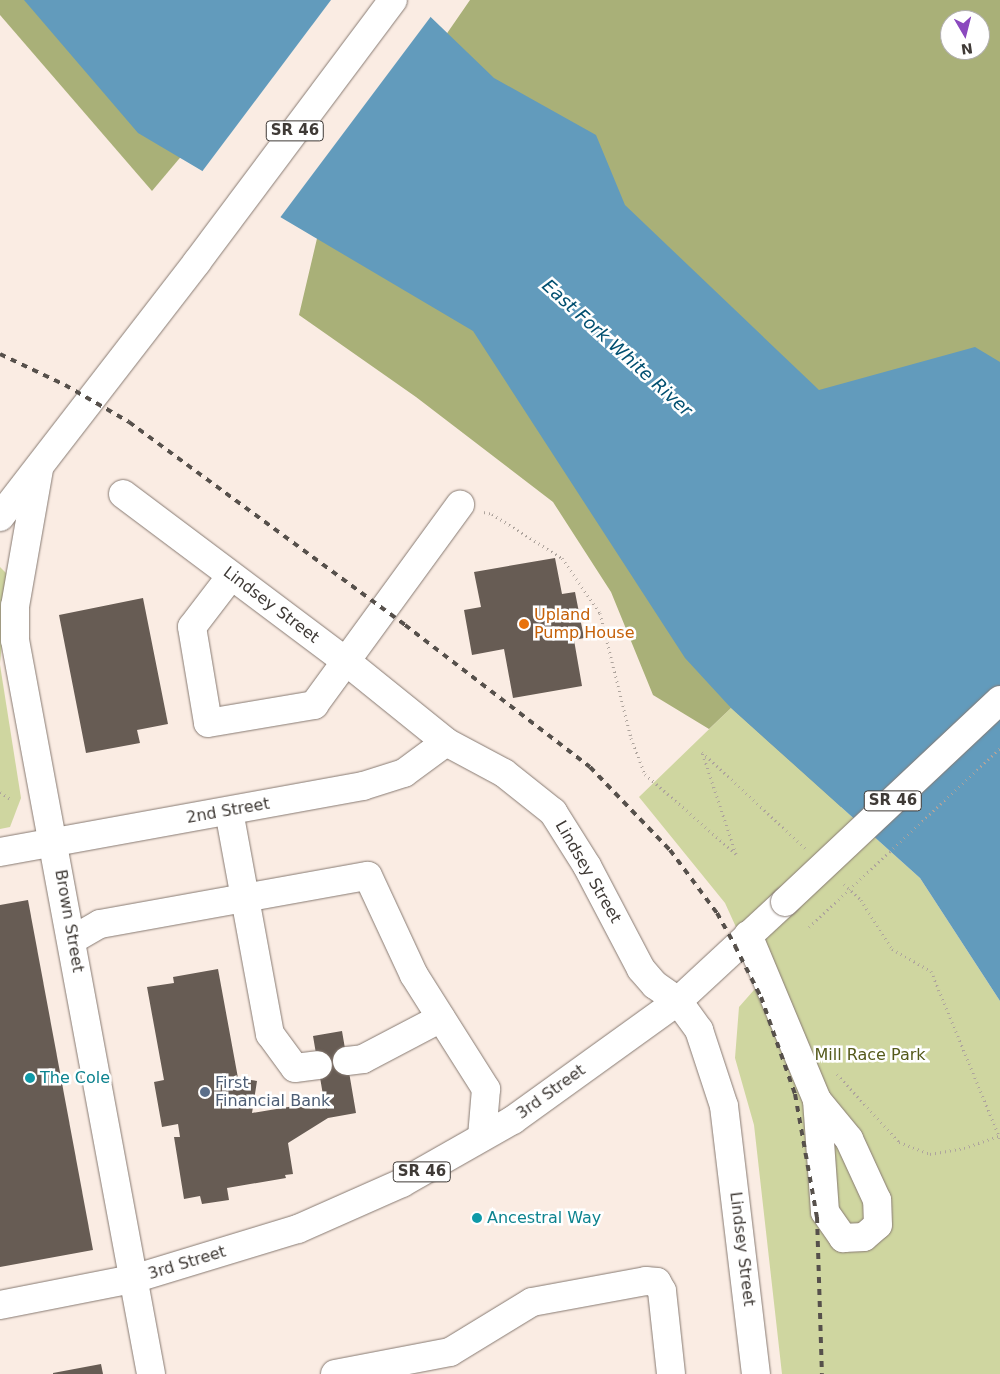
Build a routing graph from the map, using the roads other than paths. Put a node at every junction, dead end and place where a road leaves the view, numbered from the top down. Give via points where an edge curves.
1 (393, 0) edge
2 (39, 469) junction
3 (123, 494) dead end
4 (460, 505) road end
5 (0, 517) edge
6 (231, 576) junction
7 (347, 662) junction
8 (1000, 700) edge
9 (446, 742) junction
10 (229, 811) junction
11 (54, 842) junction
12 (0, 852) edge
13 (244, 898) junction
14 (748, 935) junction
15 (72, 940) junction
16 (678, 1000) junction
17 (441, 1018) junction
18 (347, 1061) dead end
19 (318, 1065) dead end
20 (817, 1100) dead end
21 (482, 1138) junction
22 (133, 1279) junction
23 (0, 1305) edge
24 (150, 1374) edge
25 (335, 1374) edge
26 (672, 1374) edge
27 (756, 1374) edge

1 - 2 main road, SR 46
2 - 5 main road, SR 46
2 - 11 main road, Brown Street via 15,606 15,640
3 - 6 main road, Lindsey Street
4 - 7 main road
6 - 7 main road, Lindsey Street
6 - 7 main road via 192,627 208,723 314,705
7 - 9 main road, Lindsey Street
8 - 14 main road, 3rd Street / SR 46, bridge
9 - 10 main road, 2nd Street via 404,773 363,786
9 - 16 main road, Lindsey Street via 504,773 553,812 587,866 641,969 655,985
10 - 11 main road, 2nd Street
10 - 13 main road
11 - 12 main road, 2nd Street
11 - 15 main road, Brown Street
13 - 15 main road via 100,924
13 - 17 main road via 368,876 414,975
13 - 19 main road via 270,1034 295,1068
14 - 16 main road, 3rd Street / SR 46
14 - 20 main road
15 - 22 main road, Brown Street
16 - 21 main road, 3rd Street / SR 46 via 513,1120
16 - 27 main road, Lindsey Street via 698,1030 724,1106
17 - 18 main road via 363,1059
17 - 21 main road via 486,1089
21 - 22 main road, 3rd Street / SR 46 via 402,1183 298,1229
22 - 23 main road, 3rd Street / SR 46
22 - 24 main road, Brown Street
25 - 26 main road via 450,1352 532,1302 646,1281 657,1282 662,1291

